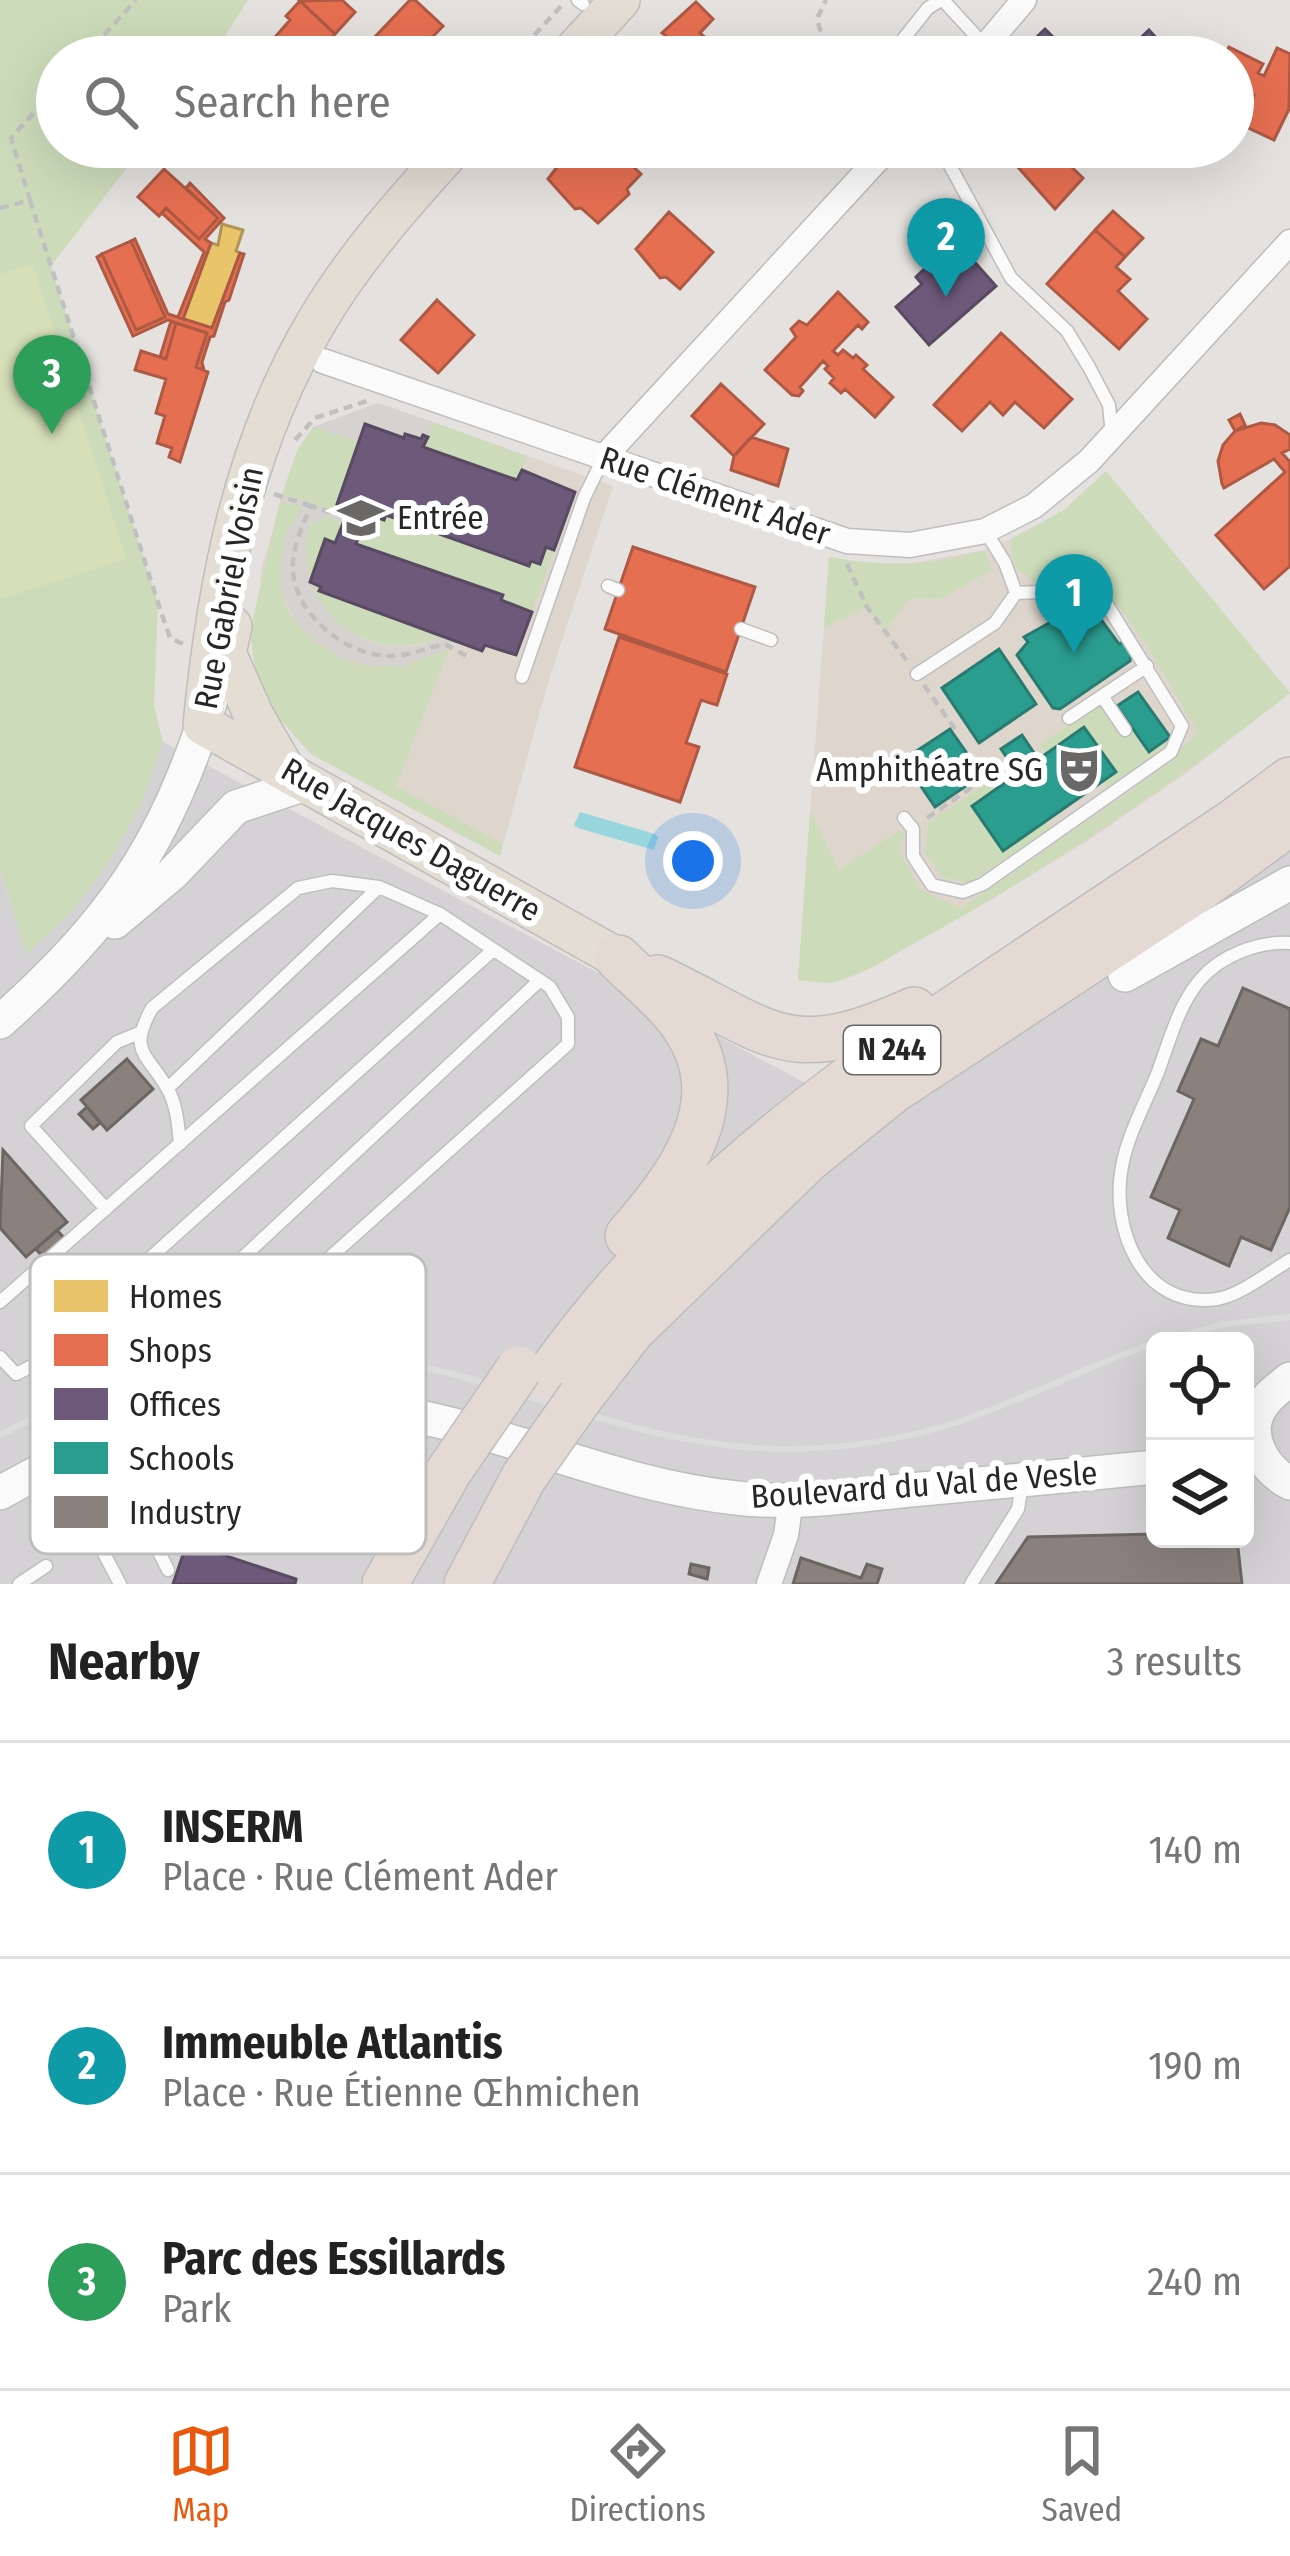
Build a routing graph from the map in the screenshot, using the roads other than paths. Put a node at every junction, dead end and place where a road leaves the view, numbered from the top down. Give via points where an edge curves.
1 (942, 0) edge
2 (1024, 0) edge
3 (587, 1) edge
4 (554, 36) edge
5 (575, 36) edge
6 (906, 36) edge
7 (969, 36) edge
8 (994, 36) edge
9 (440, 168) edge
10 (461, 168) edge
11 (870, 168) edge
12 (951, 168) edge
13 (406, 217) junction
14 (1290, 242) edge
15 (313, 354) junction
16 (1113, 436) junction
17 (603, 458) junction
18 (985, 531) junction
19 (1016, 593) junction
20 (741, 629) dead end
21 (771, 640) dead end
22 (226, 653) junction
23 (1147, 666) junction
24 (916, 674) road end
25 (521, 677) dead end
26 (1102, 696) junction
27 (1069, 718) dead end
28 (203, 725) junction
29 (1125, 730) dead end
30 (296, 775) junction
31 (1290, 780) edge
32 (1290, 822) edge
33 (908, 824) road end
34 (1290, 858) edge
35 (1290, 883) edge
36 (379, 886) junction
37 (440, 914) junction
38 (1290, 943) edge
39 (493, 950) junction
40 (1042, 953) junction
41 (618, 958) junction
42 (1125, 975) junction
43 (540, 980) junction
44 (45, 981) junction
45 (0, 1022) edge
46 (139, 1033) junction
47 (168, 1088) junction
48 (180, 1144) junction
49 (808, 1159) junction
50 (106, 1209) junction
51 (55, 1254) edge
52 (155, 1254) edge
53 (247, 1254) edge
54 (335, 1254) edge
55 (1290, 1260) edge
56 (30, 1276) edge
57 (0, 1282) edge
58 (5, 1298) edge
59 (0, 1357) edge
60 (30, 1367) edge
61 (1290, 1379) edge
62 (549, 1381) junction
63 (1254, 1417) edge
64 (426, 1419) edge
65 (1254, 1435) edge
66 (1146, 1468) edge
67 (464, 1474) junction
68 (30, 1477) edge
69 (1276, 1478) edge
70 (1023, 1480) junction
71 (0, 1493) edge
72 (791, 1500) junction
73 (426, 1527) edge
74 (104, 1554) edge
75 (160, 1554) edge
76 (407, 1554) edge
77 (46, 1566) dead end
78 (168, 1570) dead end
79 (19, 1584) edge
80 (120, 1584) edge
81 (385, 1584) edge
82 (416, 1584) edge
83 (467, 1584) edge
84 (769, 1584) edge
85 (971, 1584) edge

1 - 6 lane
1 - 7 lane
2 - 8 street
3 - 4 main road
3 - 5 main road
9 - 13 main road
10 - 13 main road
11 - 17 street
12 - 16 lane via 1011,278 1067,331 1090,367 1109,405
13 - 15 main road via 373,279
14 - 16 street, Rue Clément Ader
15 - 17 street, Rue Clément Ader
15 - 22 main road
15 - 28 main road, Rue Gabriel Voisin via 257,444 236,515
16 - 18 street, Rue Clément Ader via 1034,506
17 - 18 street, Rue Clément Ader via 847,542 910,545
17 - 25 lane
18 - 19 lane
19 - 23 lane via 1090,590
19 - 24 lane via 995,623
20 - 21 lane
22 - 28 street
22 - 30 main road via 254,716
23 - 26 lane
23 - 33 lane via 1182,726 1171,752 982,884 962,892 932,885 913,856
26 - 27 lane
26 - 29 lane
28 - 30 main road, Rue Jacques Daguerre
28 - 44 street, Rue Gabriel Voisin via 132,879
30 - 41 main road, Rue Jacques Daguerre
30 - 44 street via 236,807 172,874
31 - 40 highway, N 244
32 - 49 highway, N 244 via 892,1091
34 - 42 highway
35 - 42 street, N 244
36 - 37 lane
36 - 46 lane via 332,881 298,888 152,1007
36 - 47 lane
37 - 39 lane
37 - 48 lane
38 - 55 lane via 1263,942 1198,981 1123,1160 1118,1191 1138,1263 1157,1287 1181,1297 1223,1298
39 - 43 lane
39 - 52 lane
40 - 41 highway via 869,1030 807,1041 745,1025
40 - 62 highway, N 244 via 850,1078 740,1163 594,1314
41 - 62 highway via 690,1036 705,1082 701,1124
42 - 49 highway, N 244
43 - 53 lane
43 - 54 lane via 568,1017 568,1044
44 - 45 street, Rue Gabriel Voisin
46 - 47 lane via 142,1055
46 - 50 lane via 117,1042 31,1126
47 - 48 lane
48 - 50 lane
49 - 62 highway, N 244 via 632,1330
50 - 51 lane
56 - 58 lane
57 - 58 lane
59 - 60 lane via 16,1374
61 - 63 street
62 - 67 highway, N 244
62 - 83 highway, N 244, bridge via 524,1477
64 - 72 street, Boulevard du Val de Vesle via 634,1482
65 - 69 street
66 - 70 street, Boulevard du Val de Vesle
67 - 73 highway
67 - 82 highway, N 244
68 - 71 street, Boulevard du Val de Vesle
70 - 72 street, Boulevard du Val de Vesle
70 - 85 lane via 1018,1509
72 - 84 street
74 - 80 lane
75 - 78 lane
76 - 81 highway
77 - 79 lane

